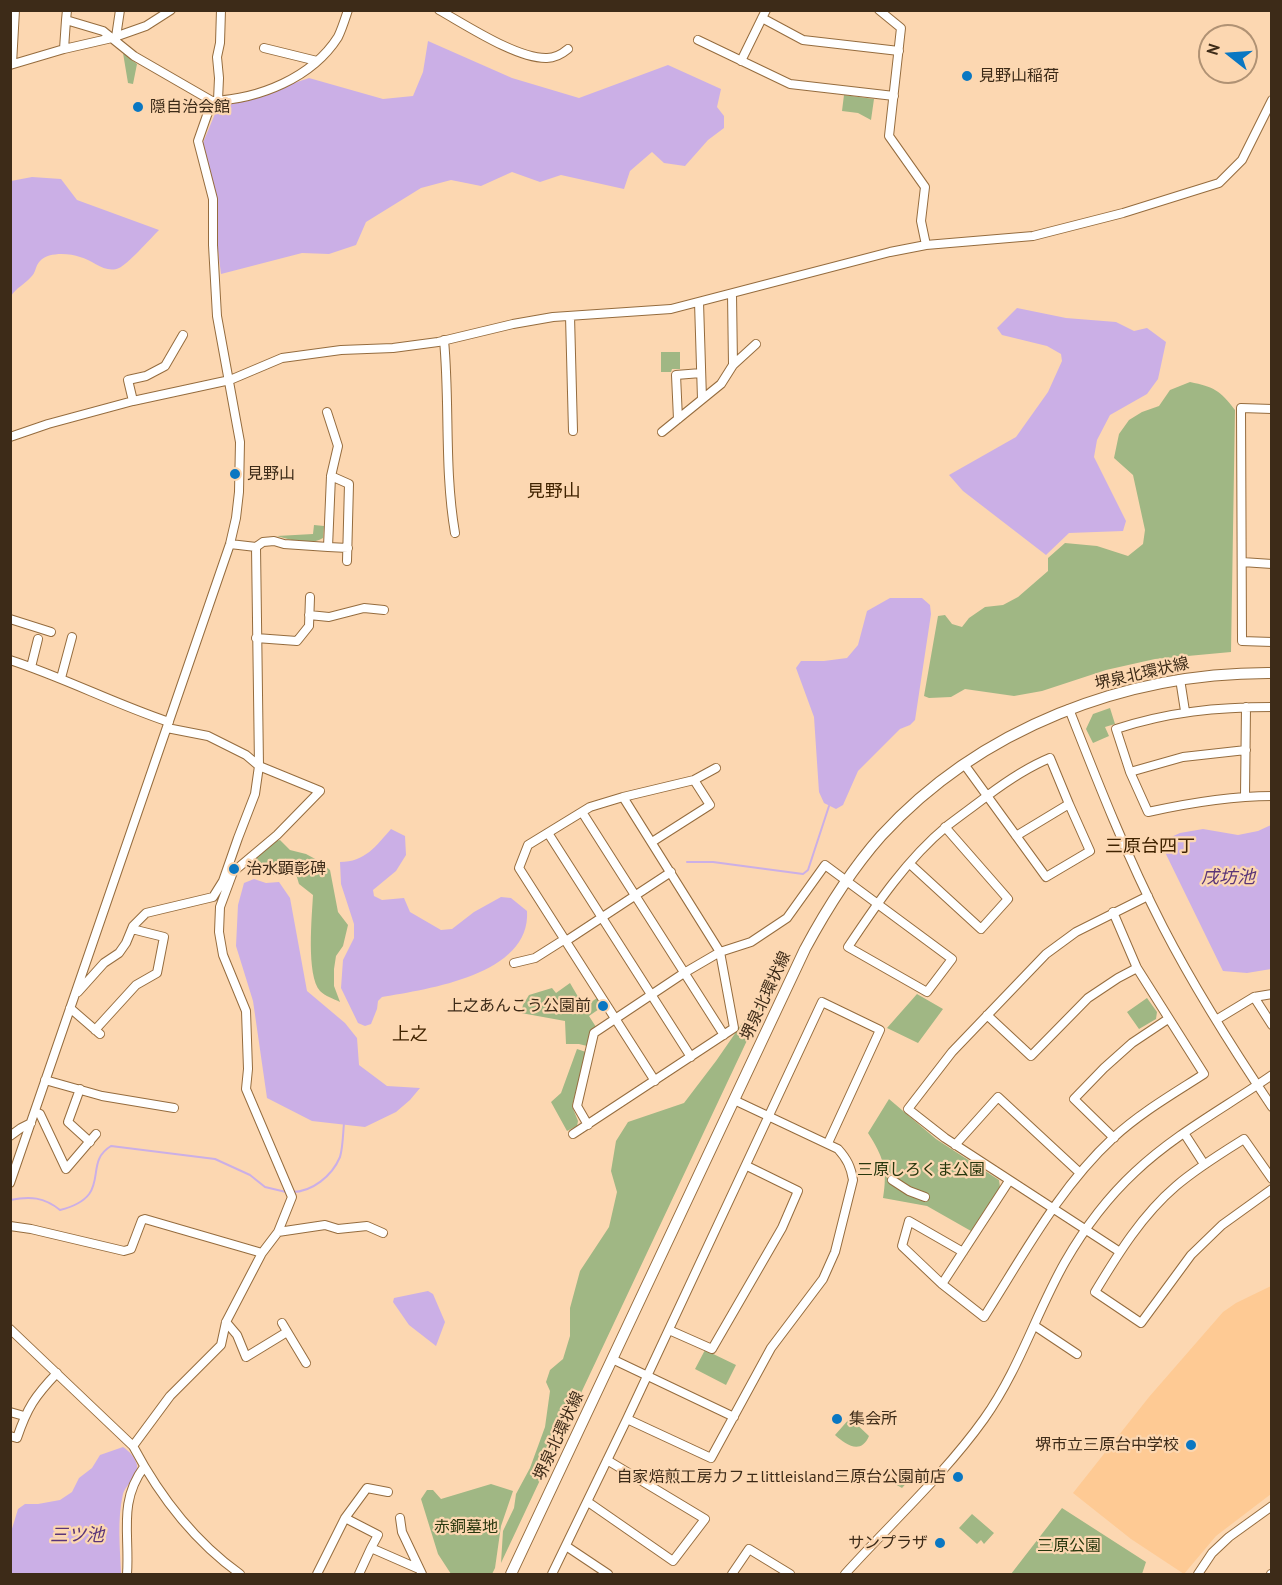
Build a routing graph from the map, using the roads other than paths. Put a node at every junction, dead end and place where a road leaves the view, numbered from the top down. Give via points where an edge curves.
1 (15, 10) edge
2 (67, 10) edge
3 (120, 10) edge
4 (171, 10) edge
5 (221, 10) edge
6 (348, 10) edge
7 (439, 10) edge
8 (879, 10) edge
9 (764, 14) edge
10 (66, 20) junction
11 (114, 37) junction
12 (698, 40) dead end
13 (264, 48) dead end
14 (64, 49) junction
15 (568, 49) dead end
16 (899, 51) junction
17 (317, 61) junction
18 (741, 61) junction
19 (11, 64) edge
20 (894, 96) junction
21 (1272, 100) edge
22 (215, 101) junction
23 (926, 245) junction
24 (732, 294) junction
25 (699, 303) junction
26 (570, 316) junction
27 (183, 335) dead end
28 (444, 340) junction
29 (756, 344) dead end
30 (733, 365) junction
31 (701, 373) junction
32 (230, 380) junction
33 (702, 399) junction
34 (133, 401) junction
35 (1272, 410) edge
36 (327, 412) dead end
37 (678, 419) junction
38 (573, 431) dead end
39 (662, 432) dead end
40 (10, 437) edge
41 (331, 476) junction
42 (455, 533) dead end
43 (230, 544) junction
44 (256, 547) junction
45 (328, 547) junction
46 (348, 548) junction
47 (347, 561) dead end
48 (1242, 562) junction
49 (1272, 564) edge
50 (310, 597) dead end
51 (384, 610) dead end
52 (309, 615) junction
53 (10, 619) edge
54 (51, 632) dead end
55 (72, 637) dead end
56 (256, 638) junction
57 (38, 639) dead end
58 (1272, 642) edge
59 (10, 660) edge
60 (31, 667) junction
61 (1272, 672) edge
62 (60, 678) junction
63 (1180, 679) junction
64 (1246, 707) junction
65 (1272, 707) edge
66 (1069, 709) junction
67 (1185, 711) junction
68 (168, 725) junction
69 (1246, 750) junction
70 (964, 764) junction
71 (259, 766) junction
72 (716, 768) dead end
73 (1131, 772) junction
74 (694, 780) junction
75 (987, 796) junction
76 (1245, 796) junction
77 (1272, 796) edge
78 (623, 797) junction
79 (1069, 804) junction
80 (582, 812) junction
81 (945, 827) junction
82 (548, 833) junction
83 (1016, 836) junction
84 (652, 842) junction
85 (910, 864) junction
86 (230, 871) junction
87 (671, 872) junction
88 (847, 880) junction
89 (1148, 896) junction
90 (636, 897) junction
91 (878, 902) junction
92 (1113, 912) junction
93 (603, 918) junction
94 (132, 929) junction
95 (566, 940) junction
96 (720, 952) junction
97 (514, 963) dead end
98 (1137, 968) junction
99 (684, 973) junction
100 (651, 994) junction
101 (1272, 994) edge
102 (74, 996) junction
103 (1254, 997) junction
104 (70, 1008) junction
105 (987, 1015) junction
106 (616, 1018) junction
107 (1168, 1019) junction
108 (1216, 1020) junction
109 (1272, 1025) edge
110 (724, 1035) junction
111 (691, 1058) junction
112 (1272, 1075) edge
113 (45, 1080) junction
114 (655, 1081) junction
115 (1257, 1086) junction
116 (80, 1089) junction
117 (734, 1100) junction
118 (1272, 1107) edge
119 (174, 1108) dead end
120 (35, 1112) junction
121 (770, 1115) junction
122 (31, 1123) junction
123 (588, 1125) junction
124 (1184, 1133) junction
125 (96, 1134) dead end
126 (573, 1134) dead end
127 (10, 1136) edge
128 (1114, 1138) junction
129 (90, 1142) junction
130 (828, 1143) junction
131 (955, 1145) junction
132 (1204, 1164) junction
133 (747, 1166) junction
134 (1080, 1173) junction
135 (1272, 1179) edge
136 (892, 1180) dead end
137 (1010, 1181) junction
138 (10, 1183) edge
139 (1272, 1189) edge
140 (925, 1197) dead end
141 (1053, 1209) junction
142 (10, 1226) edge
143 (1086, 1230) junction
144 (278, 1232) junction
145 (383, 1233) dead end
146 (963, 1252) junction
147 (1120, 1252) junction
148 (262, 1253) junction
149 (942, 1284) junction
150 (226, 1322) junction
151 (1035, 1326) junction
152 (10, 1329) edge
153 (669, 1329) junction
154 (1077, 1354) dead end
155 (612, 1359) junction
156 (306, 1363) dead end
157 (57, 1373) junction
158 (647, 1376) junction
159 (10, 1412) edge
160 (24, 1416) junction
161 (734, 1417) junction
162 (627, 1419) junction
163 (10, 1436) edge
164 (133, 1446) junction
165 (607, 1460) junction
166 (144, 1467) junction
167 (388, 1492) dead end
168 (588, 1502) junction
169 (1272, 1506) edge
170 (345, 1518) junction
171 (400, 1518) dead end
172 (566, 1546) junction
173 (371, 1548) junction
174 (420, 1572) edge
175 (127, 1575) edge
176 (240, 1575) edge
177 (317, 1575) edge
178 (359, 1575) edge
179 (511, 1575) edge
180 (552, 1575) edge
181 (608, 1575) edge
182 (732, 1575) edge
183 (790, 1575) edge
184 (845, 1575) edge
185 (1198, 1575) edge

1 - 19 street
2 - 10 street
3 - 11 street
4 - 11 street via 146,26
5 - 22 street
6 - 17 street via 338,37
7 - 15 street via 508,48 534,57 549,59
8 - 16 street via 901,28
9 - 16 street via 803,40
9 - 18 street
10 - 11 street
10 - 14 street
11 - 14 street
11 - 22 street via 134,56
12 - 18 street
13 - 17 street
14 - 19 street
16 - 20 street
17 - 22 street via 305,72 260,93
18 - 20 street via 790,84
20 - 23 street via 890,136 925,187 921,221
21 - 23 street via 1242,160 1219,183 1033,236
22 - 32 street via 198,141 213,200 217,316
23 - 24 street
24 - 25 street
24 - 30 street
25 - 26 street via 671,309
25 - 31 street
26 - 28 street
26 - 38 street
27 - 34 street via 165,366 128,380
28 - 32 street via 282,358
28 - 42 street via 449,499
29 - 30 street
30 - 33 street via 721,384
31 - 33 street
31 - 37 street via 676,375
32 - 34 street
32 - 43 street via 240,442 240,469
33 - 37 street
34 - 40 street
35 - 48 street via 1242,408
36 - 41 street via 338,447
37 - 39 street
41 - 45 street
41 - 46 street via 349,484
43 - 44 street
43 - 68 street
44 - 45 street via 274,541
44 - 56 street
45 - 46 street
46 - 47 street
48 - 49 street
48 - 58 street via 1242,641
50 - 52 street
51 - 52 street via 364,608 329,617
52 - 56 street via 309,626 297,641
53 - 54 street
55 - 62 street
56 - 71 street
57 - 60 street
59 - 60 street
60 - 62 street
61 - 63 main road, 堺泉北環状線
62 - 68 street
63 - 66 main road, 堺泉北環状線 via 1112,694
63 - 67 street
64 - 65 street
64 - 67 street
64 - 69 street
66 - 70 main road, 堺泉北環状線 via 1012,735
66 - 89 street
67 - 73 street via 1116,729
68 - 71 street via 208,736
68 - 102 street
69 - 73 street via 1184,757
69 - 76 street
70 - 75 street
70 - 88 main road, 堺泉北環状線 via 901,816
71 - 86 street via 255,794
71 - 86 street via 320,791 276,836
72 - 74 street
73 - 76 street via 1148,812 1194,801
74 - 78 street
74 - 84 street via 710,805
75 - 79 street via 1050,758
75 - 81 street
75 - 83 street
76 - 77 street
78 - 80 street
78 - 84 street
79 - 83 street
79 - 83 street via 1090,850 1046,877
80 - 82 street
80 - 90 street
81 - 85 street
81 - 85 street via 1008,899 981,928
82 - 93 street
82 - 95 street via 528,845 519,868
84 - 87 street
85 - 91 street
86 - 94 street via 213,897 151,911 139,918
86 - 144 street via 220,908 219,932 223,955 246,1011 246,1089 292,1197
87 - 90 street
87 - 96 street
88 - 91 street
88 - 96 street via 825,865 788,918 752,942
88 - 117 main road, 堺泉北環状線 via 805,949
89 - 92 street
89 - 108 street
90 - 93 street
90 - 99 street
91 - 91 street via 848,947 927,992 952,959
92 - 98 street
92 - 105 street via 1046,954
93 - 95 street
93 - 100 street
94 - 102 street via 126,944
94 - 104 street via 164,937 158,973 136,985 98,1032
95 - 97 street via 535,958
95 - 106 street
96 - 99 street
96 - 110 street via 734,1028
98 - 105 street via 1088,998 1032,1056
98 - 107 street
99 - 100 street
99 - 110 street
100 - 106 street
100 - 111 street
101 - 103 street
102 - 104 street
103 - 108 street
103 - 109 street
104 - 113 street
105 - 131 street via 908,1109
106 - 114 street
106 - 123 street via 594,1033 577,1106
107 - 128 street via 1204,1074
107 - 128 street via 1132,1043 1074,1099
108 - 115 street
110 - 111 street
111 - 114 street
112 - 115 street
113 - 116 street
113 - 120 street
114 - 123 street
115 - 118 street
115 - 124 street
116 - 119 street
116 - 129 street via 68,1122
117 - 121 street
117 - 155 main road, 堺泉北環状線
120 - 122 street
120 - 129 street via 40,1114 66,1169
121 - 130 street
121 - 130 street via 822,1002 880,1030
121 - 133 street
122 - 127 street
122 - 138 street
123 - 126 street
124 - 132 street
124 - 143 street via 1135,1172
125 - 129 street
128 - 134 street
130 - 161 street via 847,1158 853,1180 835,1252 823,1279 771,1348
131 - 134 street via 998,1097
131 - 137 street
132 - 135 street via 1244,1139
132 - 147 street via 1150,1212
133 - 153 street
133 - 153 street via 798,1191 782,1228 712,1348
134 - 141 street
136 - 140 street
137 - 141 street
137 - 146 street
139 - 147 street via 1222,1225 1191,1255 1141,1323 1095,1292
141 - 143 street
141 - 149 street via 984,1317
142 - 148 street via 124,1251 131,1249 145,1219
143 - 147 street
143 - 151 street via 1065,1262
144 - 145 street via 325,1225 338,1229 367,1226
144 - 148 street
146 - 149 street
146 - 149 street via 909,1221 902,1246
148 - 150 street
150 - 156 street via 237,1335 246,1357 284,1327
150 - 164 street via 221,1345 170,1396
151 - 154 street
151 - 184 street via 1012,1375 975,1432
152 - 157 street
153 - 158 street
155 - 158 street
155 - 179 main road, 堺泉北環状線
157 - 160 street via 36,1395
157 - 164 street
158 - 161 street
158 - 162 street
159 - 160 street
160 - 163 street via 17,1438
161 - 162 street via 711,1458
162 - 165 street
164 - 166 street
165 - 168 street
165 - 168 street via 705,1519 673,1561
166 - 175 street via 136,1477 127,1506
166 - 176 street via 184,1523
167 - 170 street via 367,1488
168 - 172 street
169 - 185 street via 1229,1537 1212,1553
170 - 173 street via 378,1535
170 - 177 street
171 - 174 street
172 - 180 street
172 - 181 street
173 - 174 street
173 - 178 street
182 - 183 street via 749,1549

